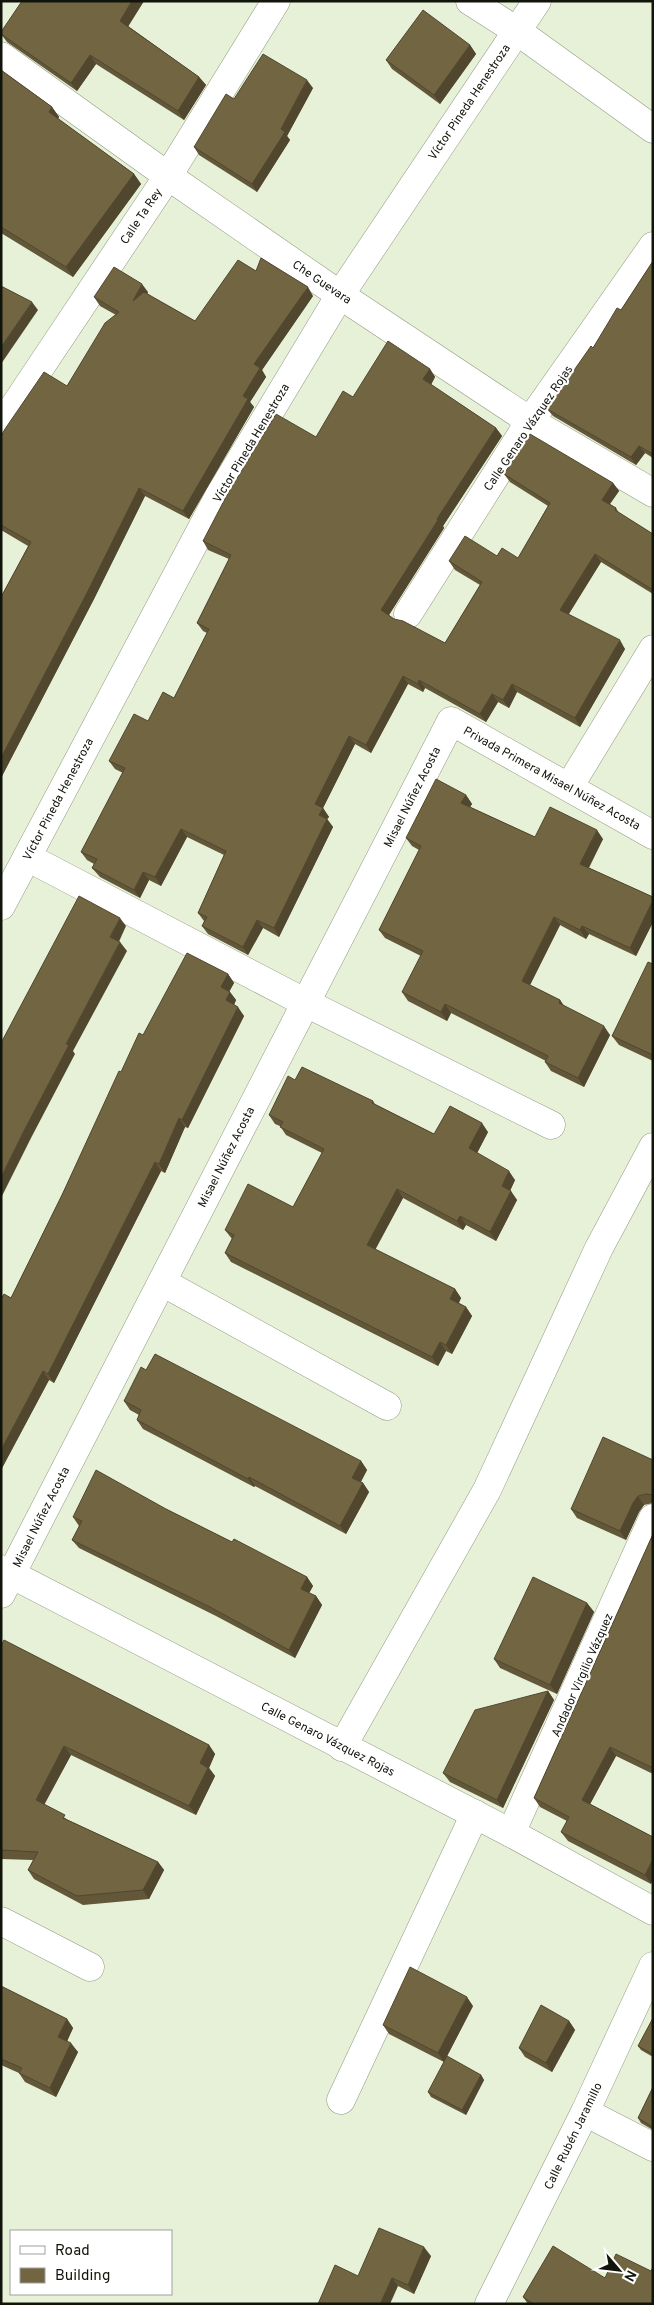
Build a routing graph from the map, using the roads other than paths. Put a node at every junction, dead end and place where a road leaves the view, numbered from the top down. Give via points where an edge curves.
1 (276, 1) edge
2 (470, 1) edge
3 (537, 1) edge
4 (517, 32) junction
5 (1, 56) edge
6 (653, 129) edge
7 (168, 176) junction
8 (653, 246) edge
9 (340, 295) junction
10 (530, 421) junction
11 (1, 426) edge
12 (653, 493) edge
13 (408, 614) dead end
14 (653, 649) edge
15 (451, 721) joint
16 (569, 787) junction
17 (653, 835) edge
18 (26, 857) junction
19 (1, 906) edge
20 (306, 1003) junction
21 (551, 1125) dead end
22 (653, 1147) edge
23 (162, 1282) junction
24 (387, 1406) dead end
25 (653, 1518) edge
26 (5, 1579) edge
27 (342, 1746) junction
28 (475, 1814) junction
29 (511, 1833) junction
30 (653, 1911) edge
31 (1, 1921) edge
32 (653, 1966) edge
33 (90, 1967) dead end
34 (341, 2100) dead end
35 (585, 2112) junction
36 (653, 2147) edge
37 (498, 2301) edge

1 - 7 street, Calle Ta Rey
2 - 4 street
3 - 4 street, Víctor Pineda Henestroza
4 - 6 street
4 - 9 street, Víctor Pineda Henestroza
5 - 7 street, Che Guevara
7 - 9 street, Che Guevara
7 - 11 street, Calle Ta Rey
8 - 10 street, Calle Genaro Vázquez Rojas
9 - 10 street, Che Guevara
9 - 18 street, Víctor Pineda Henestroza via 219,496
10 - 12 street, Che Guevara
10 - 13 street, Calle Genaro Vázquez Rojas
14 - 16 street
15 - 16 street, Privada Primera Misael Núñez Acosta
15 - 20 street, Misael Núñez Acosta
16 - 17 street, Privada Primera Misael Núñez Acosta
18 - 19 street, Víctor Pineda Henestroza
18 - 20 street
20 - 21 street
20 - 23 street, Misael Núñez Acosta
22 - 27 street via 600,1248 487,1490
23 - 24 street
23 - 26 street, Misael Núñez Acosta
25 - 29 street, Andador Virgilio Vázquez
26 - 27 street, Calle Genaro Vázquez Rojas
27 - 28 street, Calle Genaro Vázquez Rojas
28 - 29 street, Calle Genaro Vázquez Rojas
28 - 34 street
29 - 30 street, Calle Genaro Vázquez Rojas
31 - 33 street
32 - 35 street, Calle Rubén Jaramillo
35 - 36 street
35 - 37 street, Calle Rubén Jaramillo

